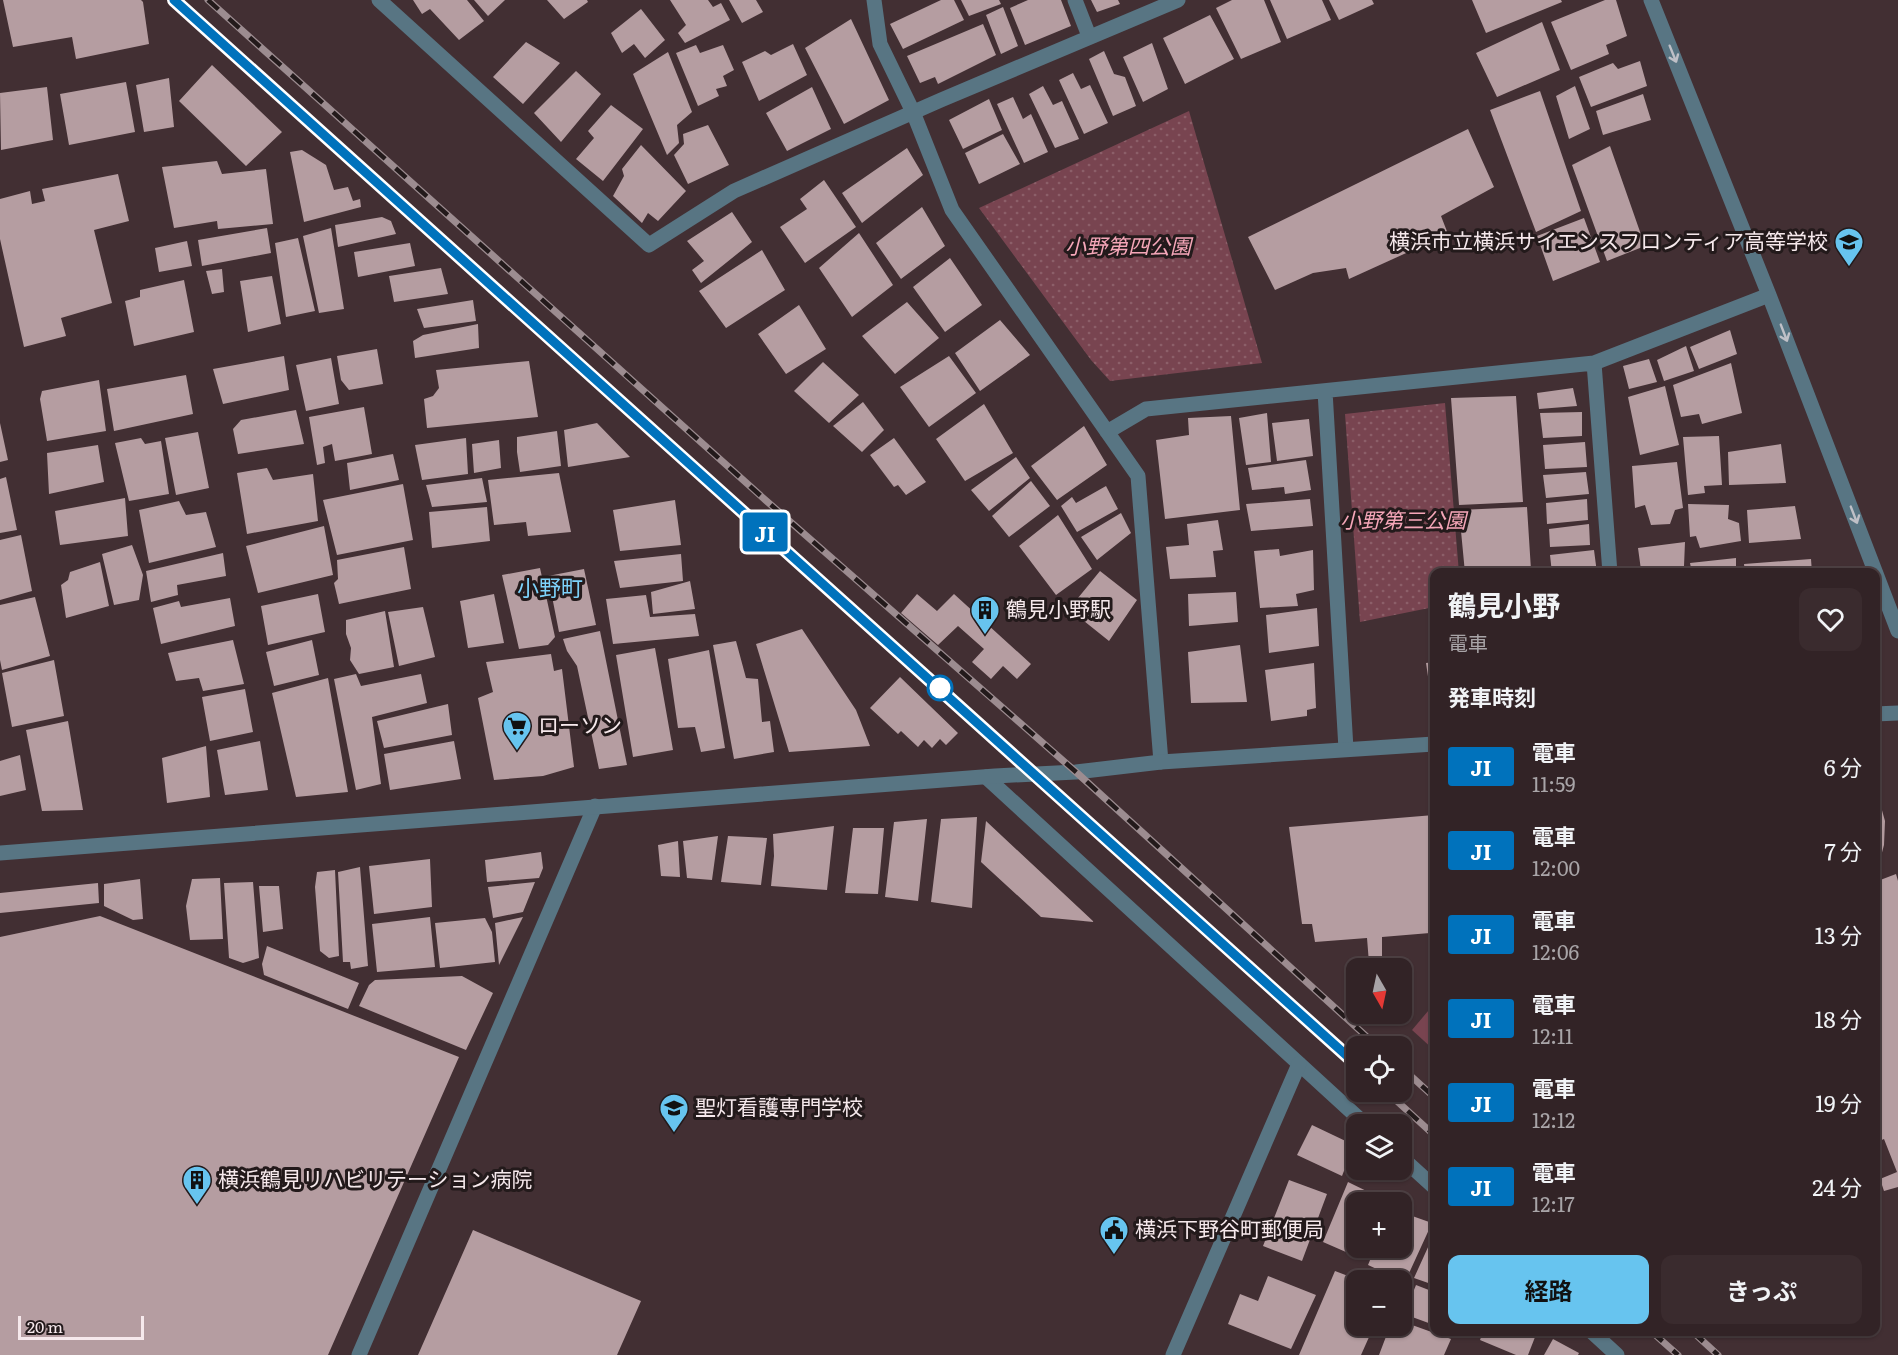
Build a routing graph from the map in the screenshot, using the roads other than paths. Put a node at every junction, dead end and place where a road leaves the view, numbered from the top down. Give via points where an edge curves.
1 (381, 0) edge
2 (874, 0) edge
3 (1075, 0) edge
4 (1178, 0) edge
5 (1651, 0) edge
6 (1089, 36) junction
7 (913, 112) junction
8 (1769, 295) junction
9 (1594, 363) junction
10 (1326, 391) junction
11 (1107, 432) junction
12 (1610, 568) edge
13 (1874, 568) edge
14 (1880, 584) edge
15 (1898, 631) edge
16 (1898, 713) edge
17 (1880, 714) edge
18 (1430, 744) edge
19 (1346, 749) junction
20 (1161, 762) junction
21 (986, 777) junction
22 (595, 806) junction
23 (0, 853) edge
24 (1299, 1064) junction
25 (1354, 1114) edge
26 (1412, 1167) edge
27 (1430, 1183) edge
28 (1596, 1336) edge
29 (359, 1355) edge
30 (1173, 1355) edge
31 (1617, 1355) edge

1 - 7 street via 649,245 734,191
2 - 7 street via 880,44
3 - 6 street
4 - 6 street
5 -> 8 street
6 - 7 street
7 - 11 street via 952,210
8 - 9 street
8 -> 13 street
9 - 10 street
9 - 12 street
10 - 11 street via 1146,409
10 - 19 street
11 - 20 street via 1138,476
14 -> 15 street
16 - 17 street
18 - 19 street
19 - 20 street
20 - 21 street
21 - 22 street
21 - 24 street
22 - 23 street
22 - 29 street
24 - 25 street
24 - 30 street
26 - 27 street
28 - 31 street

